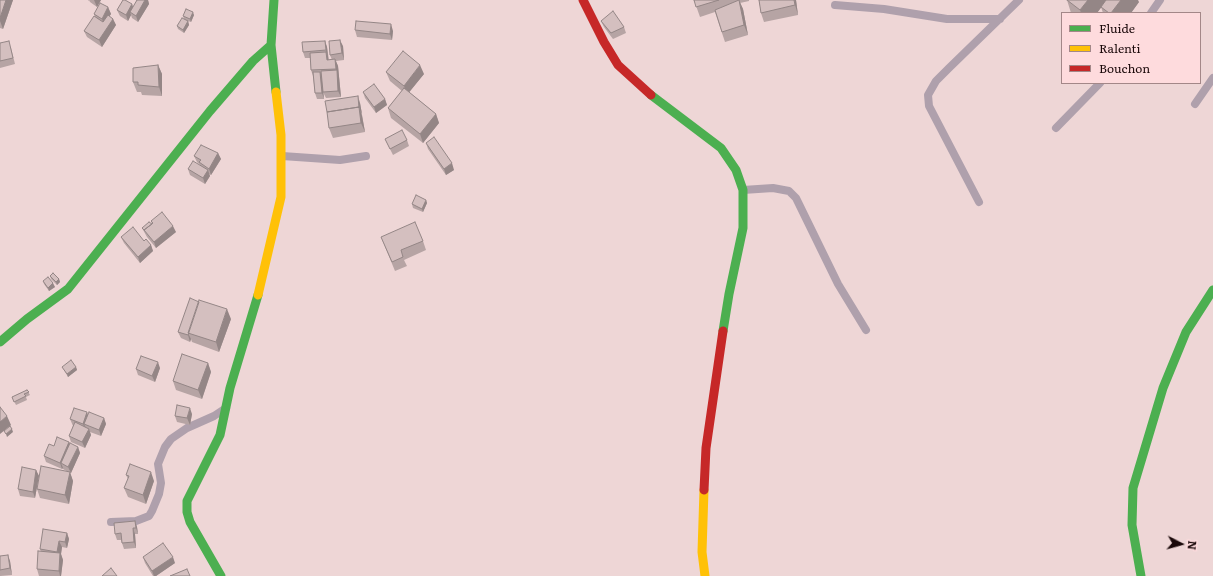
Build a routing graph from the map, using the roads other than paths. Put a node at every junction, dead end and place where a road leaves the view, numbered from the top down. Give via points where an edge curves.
1 (274, 0) edge
2 (583, 0) edge
3 (1019, 0) edge
4 (1160, 0) edge
5 (835, 5) dead end
6 (1152, 12) edge
7 (1000, 19) junction
8 (271, 45) junction
9 (1213, 78) edge
10 (1099, 84) edge
11 (1195, 104) dead end
12 (1056, 128) dead end
13 (282, 156) junction
14 (366, 156) dead end
15 (743, 190) junction
16 (979, 202) dead end
17 (1213, 290) edge
18 (866, 330) dead end
19 (0, 342) edge
20 (226, 408) junction
21 (111, 522) dead end
22 (221, 576) edge
23 (705, 576) edge
24 (1141, 576) edge

1 - 8 street
2 - 15 street via 618,65 644,90 721,148 736,170
3 - 7 street
4 - 6 street
5 - 7 street via 947,18
7 - 16 street via 936,81 928,95 929,106
8 - 13 street via 278,91
8 - 19 street via 253,61 210,111 68,289
9 - 11 street
10 - 12 street
13 - 14 street via 340,160
13 - 20 street via 281,197 264,276
15 - 18 street via 773,188 789,191 796,198 838,284
15 - 23 street via 743,228 729,294 706,448 702,552
17 - 24 street via 1186,332 1163,388 1133,488 1132,526
20 - 21 street via 187,428 171,439 165,447 158,464 161,483 159,494 149,516
20 - 22 street via 216,446 186,501 190,522

